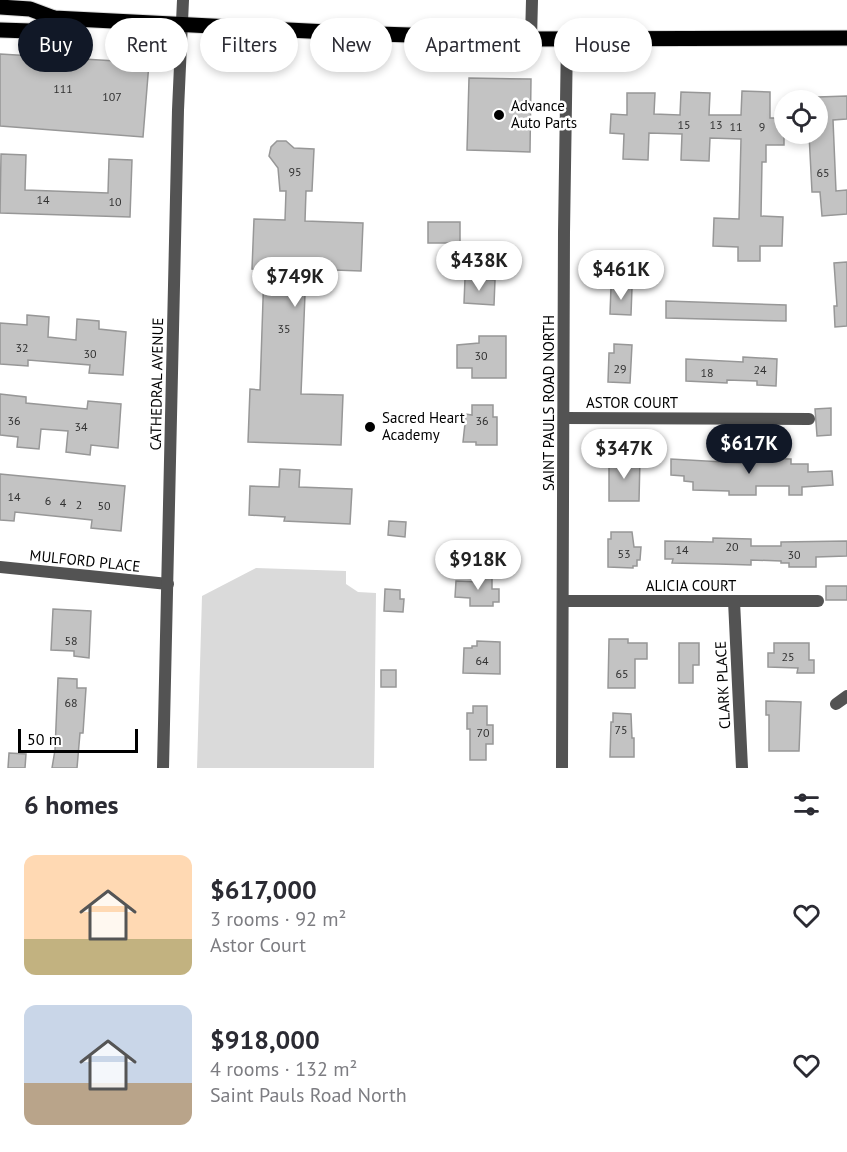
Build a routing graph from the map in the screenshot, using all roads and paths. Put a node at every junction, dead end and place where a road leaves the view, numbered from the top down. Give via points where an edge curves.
1 (183, 0) edge
2 (532, 0) edge
3 (0, 7) edge
4 (54, 18) edge
5 (182, 18) edge
6 (532, 18) edge
7 (188, 24) edge
8 (0, 30) edge
9 (18, 31) edge
10 (404, 35) edge
11 (652, 38) edge
12 (847, 38) edge
13 (180, 72) edge
14 (566, 72) edge
15 (564, 418) junction
16 (809, 419) dead end
17 (0, 567) edge
18 (168, 584) junction
19 (563, 601) junction
20 (734, 601) junction
21 (818, 602) dead end
22 (847, 696) edge
23 (836, 704) dead end
24 (163, 768) edge
25 (562, 768) edge
26 (742, 768) edge

1 - 5 street, CATHEDRAL AVENUE
2 - 6 street
3 - 4 main road via 30,9
7 - 10 main road
8 - 9 main road
11 - 12 main road
13 - 18 street, CATHEDRAL AVENUE
14 - 15 street, SAINT PAULS ROAD NORTH
15 - 16 street, ASTOR COURT
15 - 19 street, SAINT PAULS ROAD NORTH
17 - 18 street, MULFORD PLACE
18 - 24 street, CATHEDRAL AVENUE
19 - 20 street, ALICIA COURT
19 - 25 street, SAINT PAULS ROAD NORTH
20 - 21 street, ALICIA COURT
20 - 26 street, CLARK PLACE
22 - 23 street

